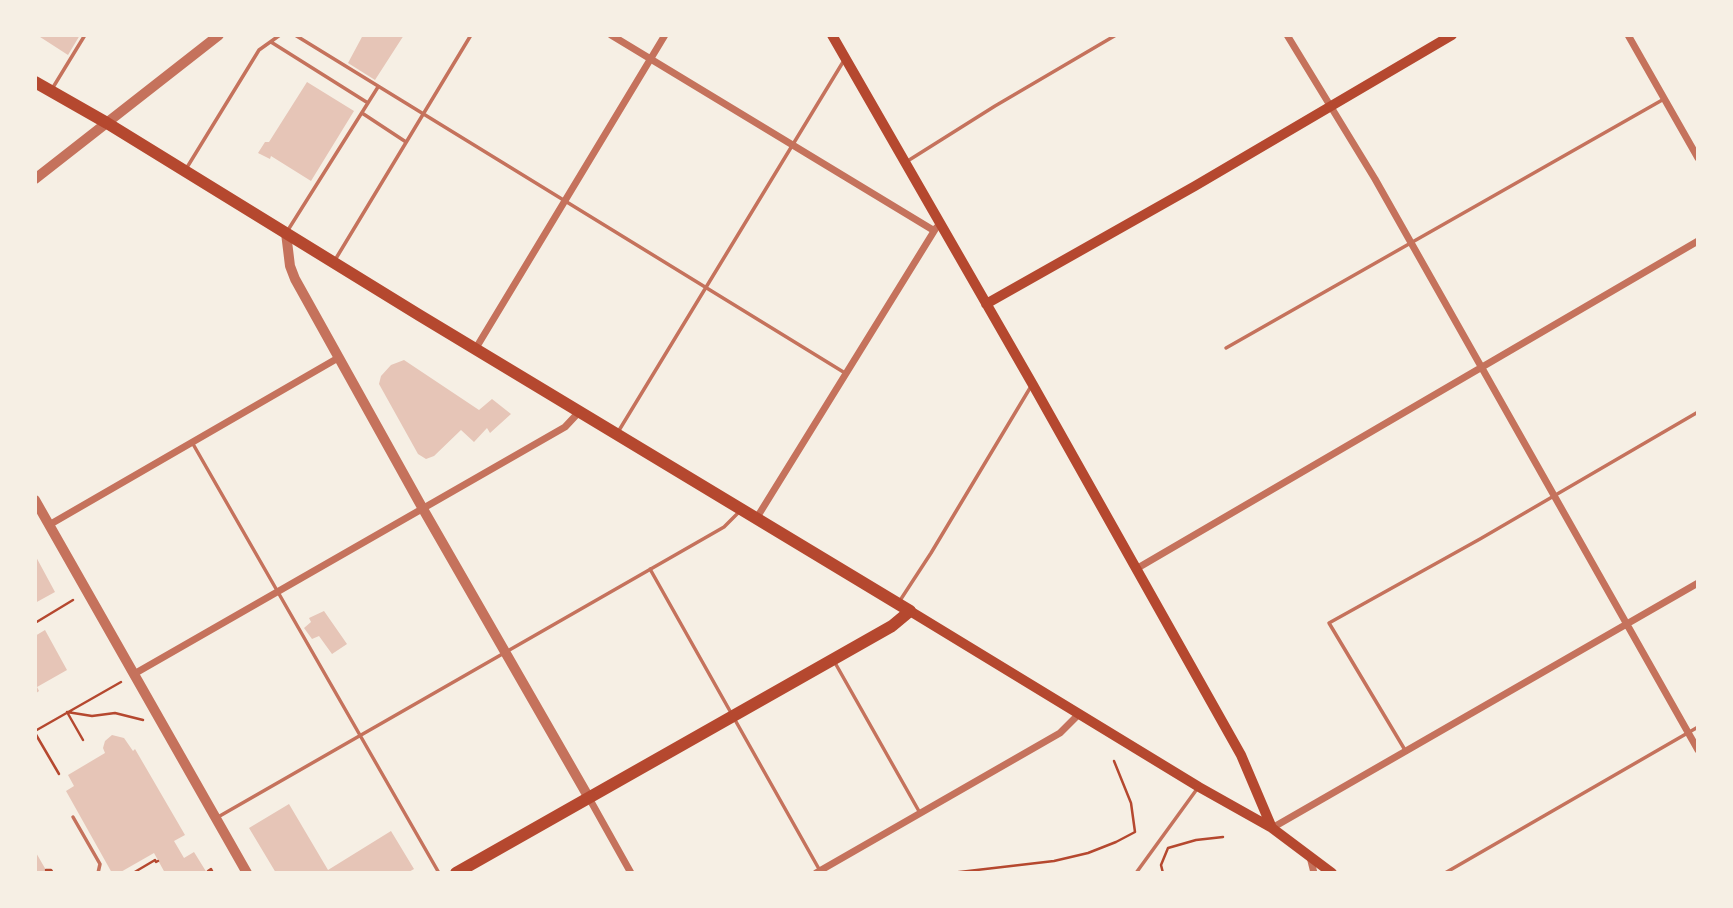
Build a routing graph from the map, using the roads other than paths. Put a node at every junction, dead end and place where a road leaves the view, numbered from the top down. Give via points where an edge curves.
1 (85, 35) edge
2 (219, 35) edge
3 (280, 35) edge
4 (295, 35) edge
5 (471, 35) edge
6 (611, 35) edge
7 (665, 35) edge
8 (832, 35) edge
9 (1116, 35) edge
10 (1287, 35) edge
11 (1452, 35) edge
12 (1628, 35) edge
13 (271, 42) junction
14 (846, 58) junction
15 (651, 59) junction
16 (35, 82) edge
17 (378, 87) junction
18 (51, 91) junction
19 (1664, 99) junction
20 (368, 103) junction
21 (1332, 106) junction
22 (362, 113) junction
23 (423, 115) junction
24 (107, 123) junction
25 (406, 142) junction
26 (793, 145) junction
27 (1698, 158) edge
28 (904, 163) junction
29 (185, 171) junction
30 (35, 179) edge
31 (566, 200) junction
32 (936, 228) junction
33 (286, 233) junction
34 (1698, 242) edge
35 (1411, 243) junction
36 (334, 262) junction
37 (706, 287) junction
38 (986, 304) junction
39 (476, 348) junction
40 (1226, 348) dead end
41 (338, 358) junction
42 (1481, 369) junction
43 (845, 373) junction
44 (1033, 385) junction
45 (580, 411) junction
46 (1698, 412) edge
47 (617, 434) junction
48 (192, 442) junction
49 (1553, 495) junction
50 (35, 500) edge
51 (423, 509) junction
52 (741, 510) junction
53 (756, 519) junction
54 (49, 525) junction
55 (650, 569) junction
56 (1136, 569) junction
57 (1698, 583) edge
58 (279, 591) junction
59 (898, 604) junction
60 (910, 611) junction
61 (1626, 624) junction
62 (506, 652) junction
63 (833, 659) junction
64 (134, 674) junction
65 (1079, 714) junction
66 (732, 717) junction
67 (1698, 727) edge
68 (1688, 733) junction
69 (360, 735) junction
70 (1405, 750) junction
71 (1698, 750) edge
72 (1199, 788) junction
73 (589, 798) junction
74 (921, 814) junction
75 (73, 817) dead end
76 (216, 818) junction
77 (1272, 828) junction
78 (1310, 856) junction
79 (818, 872) edge
80 (98, 873) edge
81 (247, 873) edge
82 (439, 873) edge
83 (456, 873) edge
84 (631, 873) edge
85 (1136, 873) edge
86 (1314, 873) edge
87 (1332, 873) edge
88 (1445, 873) edge

1 - 18 lane
2 - 24 street
3 - 13 lane
4 - 17 lane
5 - 23 lane
6 - 15 street
7 - 15 street
8 - 14 main road
9 - 28 lane
10 - 21 street
11 - 21 main road
12 - 19 street
13 - 20 lane
13 - 29 lane via 259,50
14 - 26 lane
14 - 28 main road
15 - 26 street
15 - 31 street
16 - 18 main road
17 - 20 lane
17 - 23 lane
18 - 24 main road
19 - 27 street
19 - 35 lane
20 - 22 lane
21 - 35 street
21 - 38 main road
22 - 25 lane
22 - 33 lane
23 - 25 lane
23 - 31 lane
24 - 29 main road
24 - 30 street
25 - 36 lane
26 - 32 street
26 - 37 lane
28 - 32 main road
29 - 33 main road
31 - 37 lane
31 - 39 street
32 - 38 main road
32 - 43 street
33 - 36 main road
33 - 41 street via 295,279
34 - 42 street
35 - 40 lane
35 - 42 street
36 - 39 main road
37 - 43 lane
37 - 47 lane
38 - 44 main road
39 - 45 main road
41 - 48 street
41 - 51 street
42 - 49 street
42 - 56 street
43 - 53 street
44 - 56 main road
44 - 59 lane
45 - 47 main road
45 - 51 street via 565,427
46 - 49 lane
47 - 52 main road
48 - 54 street
48 - 58 lane
49 - 61 street
49 - 70 lane via 1329,623
50 - 54 street
51 - 58 street
51 - 62 street
52 - 53 main road
52 - 55 lane via 724,527
53 - 59 main road
54 - 64 street
55 - 62 lane
55 - 66 lane
56 - 77 main road via 1241,755
57 - 61 street
58 - 64 street
58 - 69 lane
59 - 60 main road
60 - 63 main road
60 - 65 main road
61 - 68 street
61 - 70 street
62 - 69 lane
62 - 73 street
63 - 66 main road
63 - 74 lane
64 - 76 street
65 - 72 main road
65 - 74 street via 1060,733
66 - 73 main road
66 - 79 lane
67 - 68 lane
68 - 71 street
68 - 88 lane
69 - 76 lane
69 - 82 lane
70 - 77 street
72 - 77 main road
72 - 85 lane
73 - 83 main road
73 - 84 street
74 - 79 street
75 - 80 lane via 100,864
76 - 81 street
77 - 78 main road
78 - 86 street
78 - 87 main road

